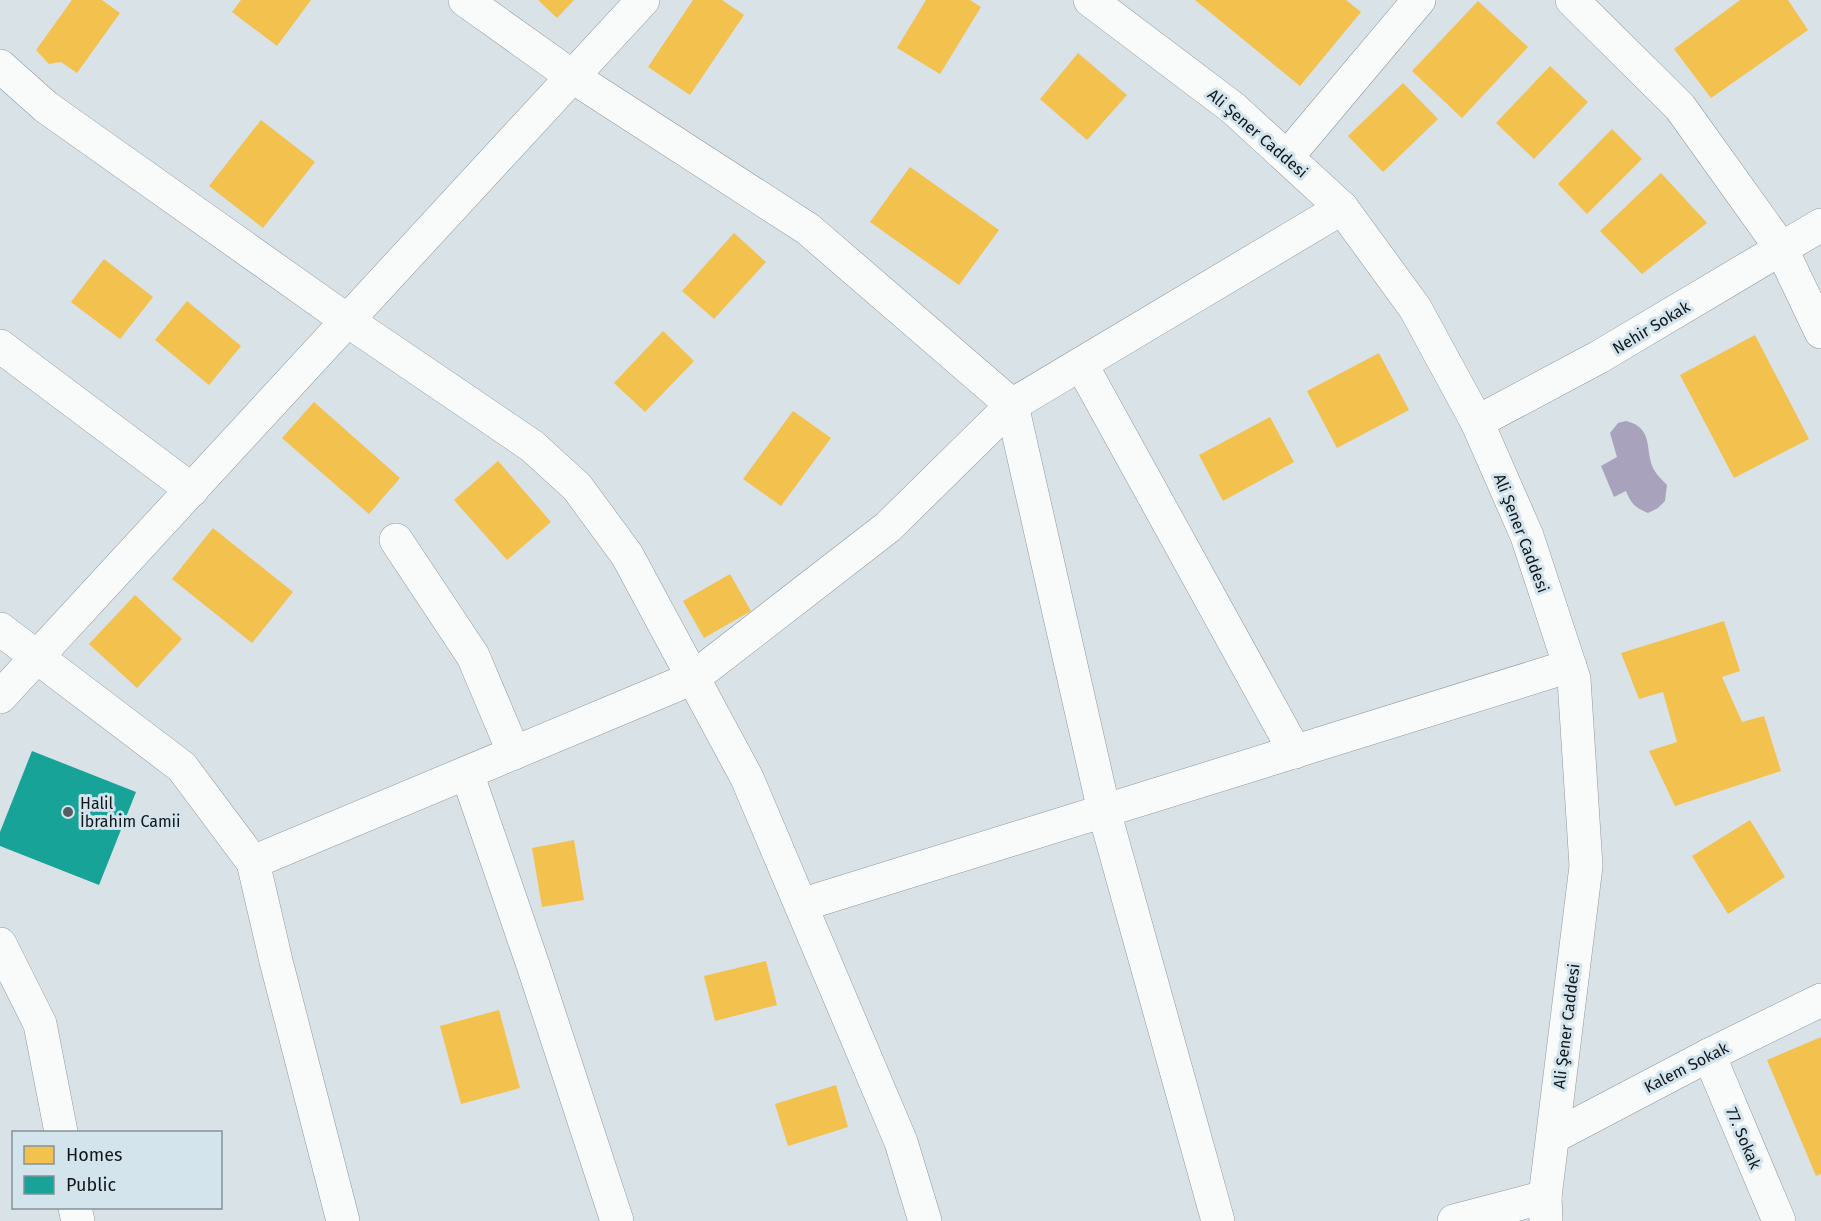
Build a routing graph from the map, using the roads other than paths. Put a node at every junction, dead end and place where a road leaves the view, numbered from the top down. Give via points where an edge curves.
1 (465, 0) edge
2 (643, 0) edge
3 (1090, 0) edge
4 (1419, 0) edge
5 (1572, 0) edge
6 (0, 66) edge
7 (573, 77) junction
8 (1287, 158) junction
9 (1342, 208) junction
10 (1821, 225) edge
11 (1781, 248) junction
12 (348, 321) junction
13 (1821, 332) edge
14 (0, 346) edge
15 (1080, 364) junction
16 (1012, 405) junction
17 (1478, 422) junction
18 (192, 490) junction
19 (396, 540) dead end
20 (0, 629) edge
21 (37, 657) junction
22 (1570, 666) junction
23 (693, 678) junction
24 (0, 697) edge
25 (1295, 752) junction
26 (514, 753) junction
27 (467, 773) junction
28 (1104, 811) junction
29 (253, 862) junction
30 (801, 905) junction
31 (0, 944) edge
32 (1821, 1000) edge
33 (1709, 1055) junction
34 (61, 1131) edge
35 (1552, 1137) junction
36 (1545, 1209) edge
37 (343, 1221) edge
38 (617, 1221) edge
39 (925, 1221) edge
40 (1218, 1221) edge
41 (1454, 1221) edge
42 (1779, 1221) edge

1 - 7 street
2 - 7 street
3 - 8 street, Ali Şener Caddesi via 1233,108
4 - 8 street
5 - 11 street via 1680,106
6 - 12 street via 46,107
7 - 12 street
7 - 16 street via 808,229
8 - 9 street, Ali Şener Caddesi
9 - 15 street
9 - 17 street, Ali Şener Caddesi via 1415,308
10 - 11 street, Nehir Sokak
11 - 13 street
11 - 17 street, Nehir Sokak via 1599,357
12 - 18 street
12 - 23 street via 532,446 577,486 627,555
14 - 18 street
15 - 16 street
15 - 25 street
16 - 23 street via 888,527
16 - 28 street
17 - 22 street, Ali Şener Caddesi via 1527,536
18 - 21 street
19 - 26 street via 473,656
20 - 21 street
21 - 24 street
21 - 29 street via 182,766
22 - 25 street
22 - 35 street, Ali Şener Caddesi via 1586,866
23 - 26 street
23 - 30 street via 747,778
25 - 28 street
26 - 27 street
27 - 29 street
27 - 38 street
28 - 30 street
28 - 40 street
29 - 37 street
30 - 39 street via 901,1142
31 - 34 street via 40,1024
32 - 33 street, Kalem Sokak
33 - 35 street, Kalem Sokak
33 - 42 street, 77. Sokak
35 - 36 street, Ali Şener Caddesi
36 - 41 street

